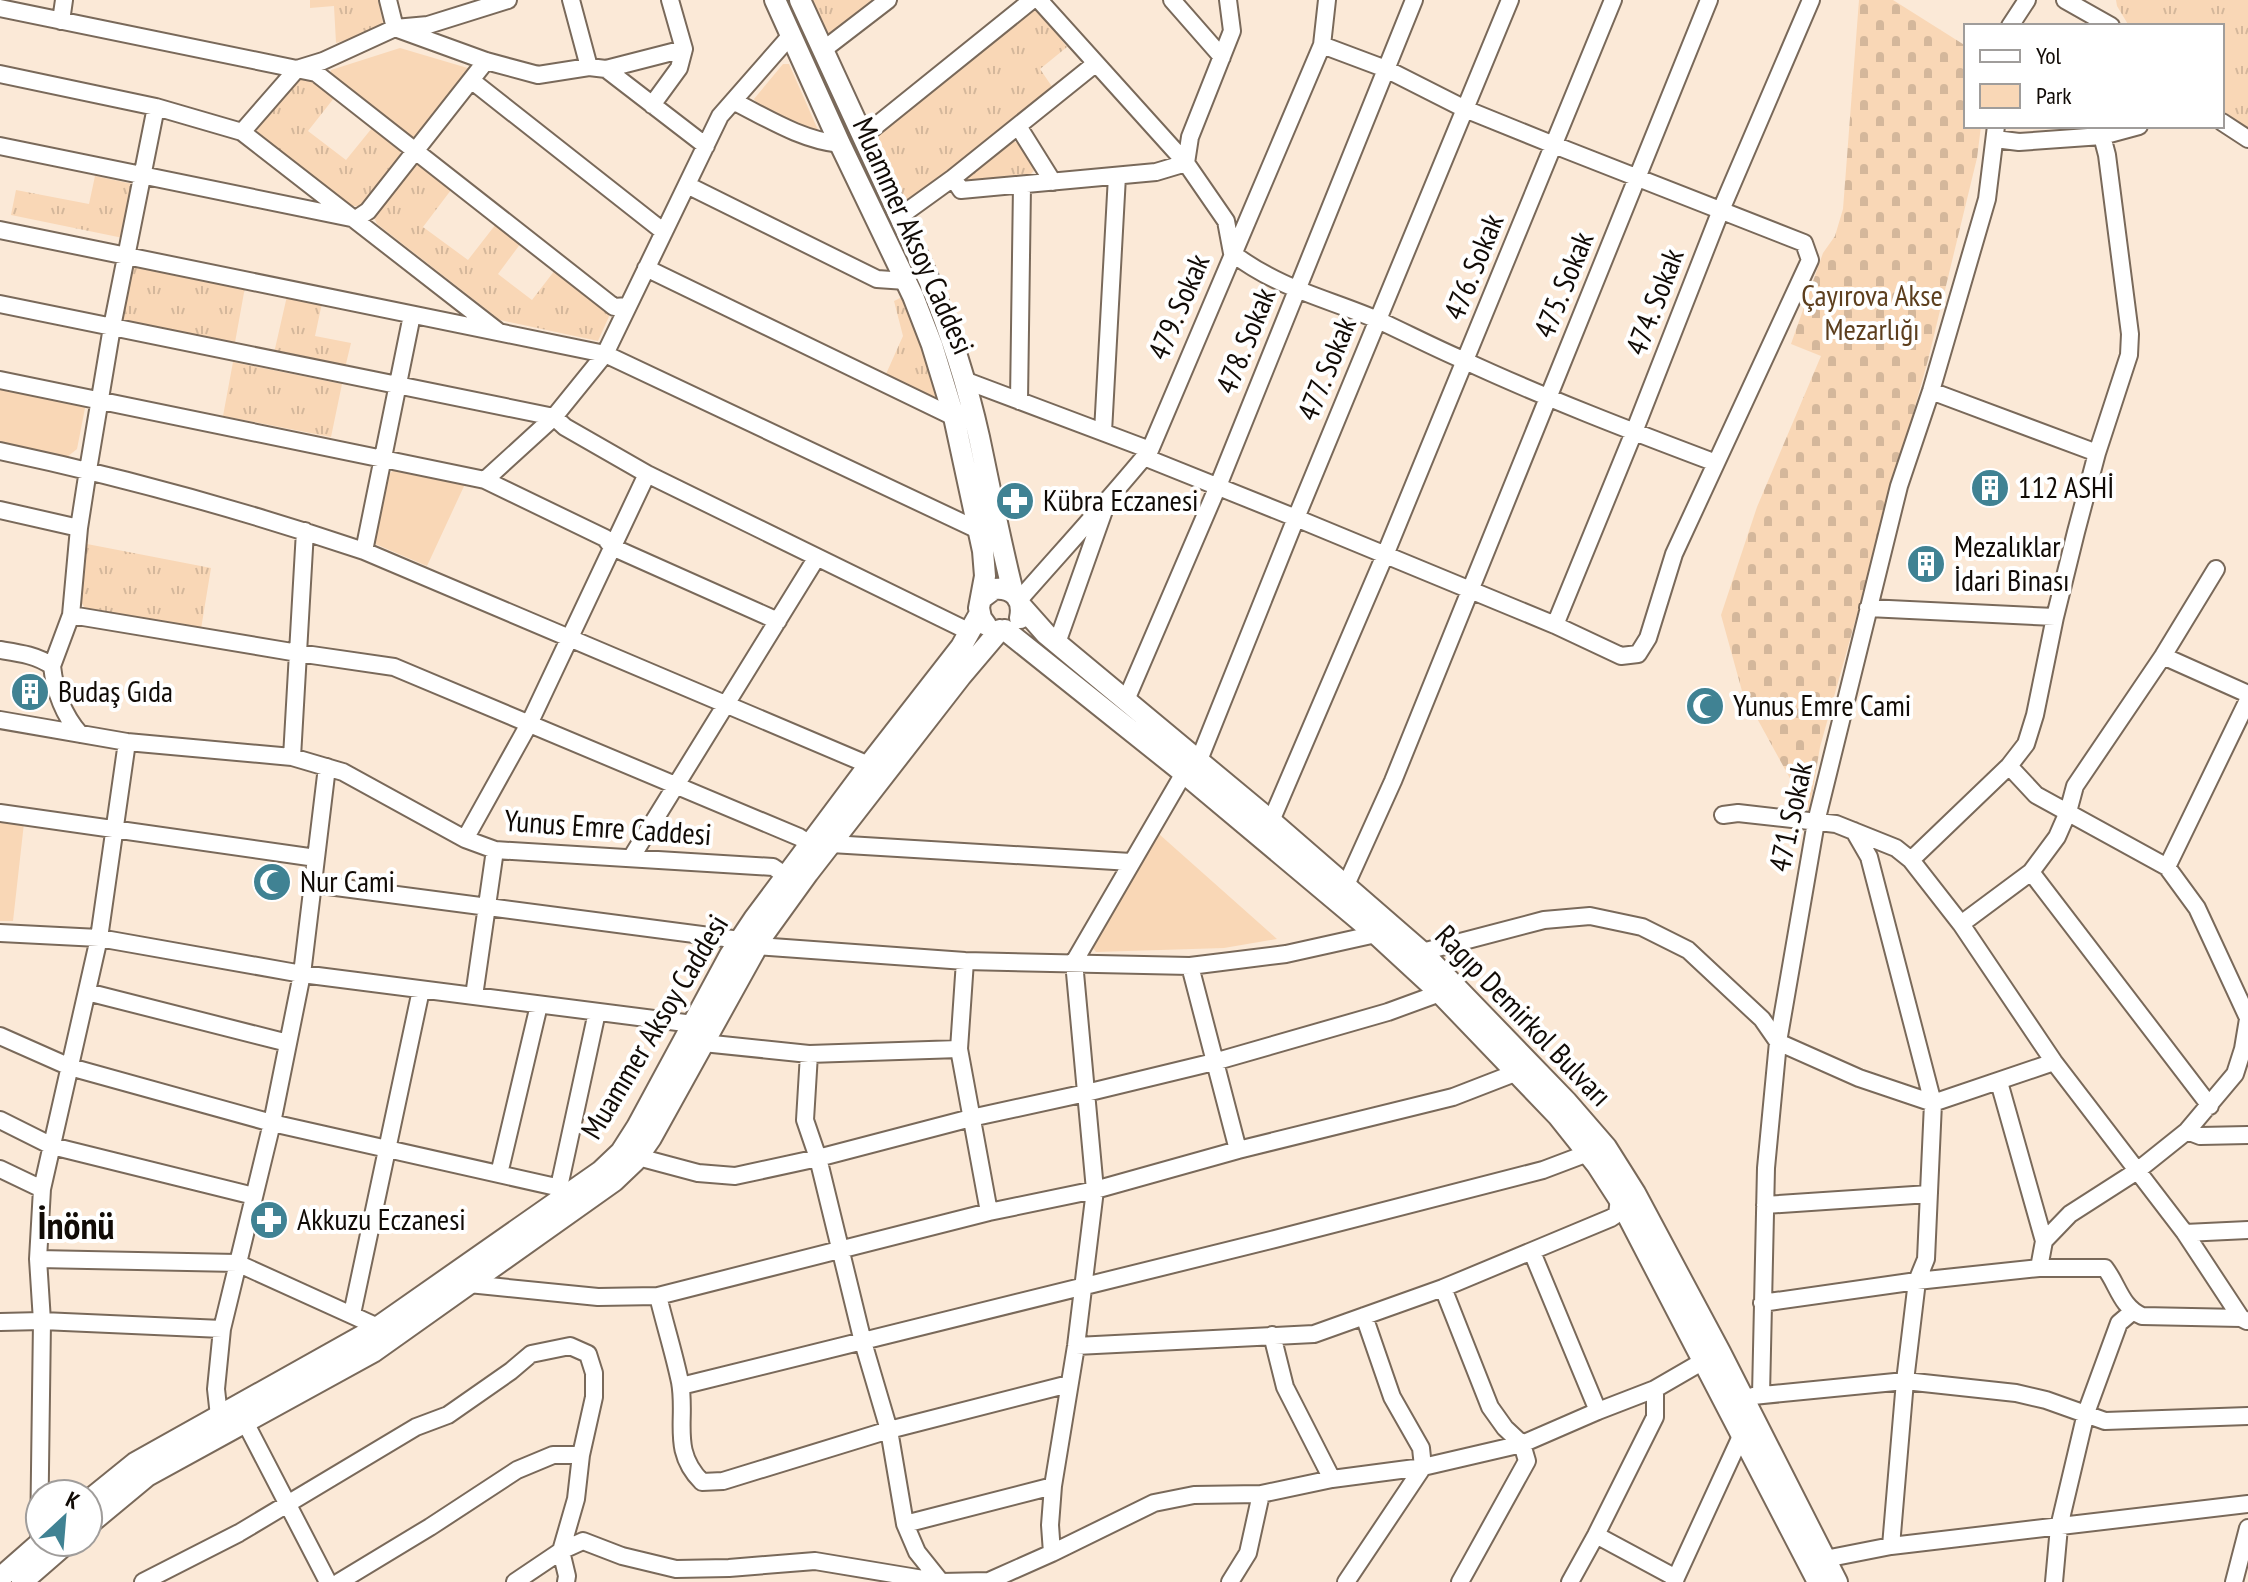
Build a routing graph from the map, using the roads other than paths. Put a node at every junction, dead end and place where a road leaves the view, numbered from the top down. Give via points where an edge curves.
1 (64, 0) edge
2 (388, 0) edge
3 (508, 0) edge
4 (571, 0) edge
5 (670, 0) edge
6 (775, 0) edge
7 (800, 0) edge
8 (888, 0) edge
9 (1032, 0) edge
10 (1039, 0) edge
11 (1172, 0) edge
12 (1228, 0) edge
13 (1327, 0) edge
14 (1414, 0) edge
15 (1510, 0) edge
16 (1613, 0) edge
17 (1709, 0) edge
18 (1811, 0) edge
19 (2027, 0) edge
20 (2065, 0) edge
21 (0, 8) edge
22 (61, 21) junction
23 (2011, 24) edge
24 (2107, 24) edge
25 (395, 28) junction
26 (791, 35) junction
27 (1322, 45) junction
28 (684, 49) junction
29 (823, 50) junction
30 (1222, 57) junction
31 (486, 61) junction
32 (1095, 64) junction
33 (589, 67) junction
34 (297, 69) junction
35 (606, 69) junction
36 (1386, 69) junction
37 (0, 74) edge
38 (471, 80) junction
39 (733, 101) junction
40 (652, 105) junction
41 (156, 107) junction
42 (1465, 109) junction
43 (2224, 123) edge
44 (1018, 126) junction
45 (2132, 128) edge
46 (242, 132) junction
47 (1995, 133) edge
48 (2102, 136) junction
49 (862, 137) junction
50 (2248, 139) edge
51 (840, 144) junction
52 (1554, 145) junction
53 (0, 146) edge
54 (706, 146) junction
55 (416, 151) junction
56 (1186, 163) junction
57 (143, 175) junction
58 (1117, 176) junction
59 (953, 178) junction
60 (1637, 178) junction
61 (1053, 182) junction
62 (687, 185) junction
63 (1022, 185) junction
64 (1721, 210) junction
65 (899, 217) junction
66 (356, 219) junction
67 (0, 230) edge
68 (664, 232) junction
69 (1232, 253) junction
70 (127, 257) junction
71 (646, 268) junction
72 (906, 281) junction
73 (1297, 291) junction
74 (0, 304) edge
75 (628, 306) junction
76 (412, 315) junction
77 (1378, 320) junction
78 (112, 327) junction
79 (502, 334) junction
80 (605, 354) junction
81 (1465, 362) junction
82 (0, 380) edge
83 (964, 380) junction
84 (398, 385) junction
85 (1931, 391) junction
86 (1549, 396) junction
87 (100, 401) junction
88 (1019, 401) junction
89 (554, 417) junction
90 (954, 417) junction
91 (1103, 432) junction
92 (1634, 432) junction
93 (0, 451) edge
94 (2097, 453) junction
95 (1147, 454) junction
96 (383, 459) junction
97 (1716, 463) junction
98 (88, 470) junction
99 (647, 474) junction
100 (485, 480) junction
101 (1218, 486) junction
102 (1109, 496) junction
103 (0, 510) edge
104 (1296, 518) junction
105 (79, 528) junction
106 (978, 530) junction
107 (305, 531) junction
108 (612, 547) junction
109 (364, 551) junction
110 (1385, 555) junction
111 (817, 557) junction
112 (2216, 569) dead end
113 (1470, 591) junction
114 (1018, 600) junction
115 (981, 606) junction
116 (1868, 608) junction
117 (71, 615) junction
118 (2055, 617) junction
119 (778, 621) junction
120 (1555, 625) junction
121 (1002, 630) junction
122 (970, 632) junction
123 (570, 638) junction
124 (1057, 643) junction
125 (0, 650) edge
126 (298, 653) junction
127 (2163, 656) junction
128 (52, 666) junction
129 (2248, 694) edge
130 (1126, 700) junction
131 (2248, 700) edge
132 (726, 704) junction
133 (0, 720) edge
134 (529, 724) junction
135 (80, 734) junction
136 (127, 742) junction
137 (292, 757) junction
138 (869, 765) junction
139 (1192, 766) junction
140 (2009, 766) junction
141 (327, 767) junction
142 (676, 786) junction
143 (2068, 812) junction
144 (0, 813) edge
145 (1723, 815) dead end
146 (1271, 821) junction
147 (1816, 822) junction
148 (115, 829) junction
149 (1854, 831) junction
150 (465, 839) junction
151 (810, 844) junction
152 (831, 844) junction
153 (495, 850) junction
154 (316, 858) junction
155 (631, 858) junction
156 (1911, 860) junction
157 (1131, 862) junction
158 (2167, 867) junction
159 (2031, 872) junction
160 (793, 880) junction
161 (313, 884) junction
162 (1346, 885) junction
163 (487, 907) junction
164 (1961, 924) junction
165 (0, 933) edge
166 (1376, 934) junction
167 (99, 938) junction
168 (748, 943) junction
169 (1422, 952) junction
170 (965, 961) junction
171 (1074, 962) junction
172 (1190, 966) junction
173 (302, 974) junction
174 (421, 990) junction
175 (87, 992) junction
176 (1440, 993) junction
177 (474, 996) junction
178 (539, 1005) junction
179 (597, 1012) junction
180 (2248, 1019) edge
181 (693, 1024) junction
182 (0, 1036) edge
183 (1778, 1042) junction
184 (288, 1043) junction
185 (703, 1043) junction
186 (959, 1049) junction
187 (809, 1054) junction
188 (1214, 1062) junction
189 (2054, 1062) junction
190 (70, 1067) junction
191 (1515, 1073) junction
192 (1999, 1082) junction
193 (1086, 1093) junction
194 (1933, 1103) junction
195 (2210, 1106) junction
196 (971, 1118) junction
197 (0, 1120) edge
198 (272, 1123) junction
199 (2187, 1131) junction
200 (2248, 1135) edge
201 (52, 1146) junction
202 (387, 1148) junction
203 (1238, 1150) junction
204 (1588, 1153) junction
205 (638, 1157) junction
206 (818, 1158) junction
207 (0, 1169) edge
208 (2137, 1171) junction
209 (499, 1174) junction
210 (42, 1189) junction
211 (566, 1189) junction
212 (1095, 1190) junction
213 (1929, 1194) junction
214 (254, 1196) junction
215 (1619, 1199) junction
216 (1765, 1205) junction
217 (989, 1212) junction
218 (2248, 1230) edge
219 (2185, 1233) junction
220 (2044, 1241) junction
221 (841, 1251) junction
222 (1532, 1252) junction
223 (38, 1259) junction
224 (237, 1263) junction
225 (2039, 1268) junction
226 (1917, 1281) junction
227 (469, 1284) junction
228 (1082, 1287) junction
229 (1443, 1288) junction
230 (658, 1296) junction
231 (1762, 1303) junction
232 (2132, 1312) junction
233 (352, 1314) junction
234 (1364, 1316) junction
235 (2244, 1320) edge
236 (42, 1321) junction
237 (0, 1322) edge
238 (378, 1327) junction
239 (222, 1329) junction
240 (1272, 1335) junction
241 (863, 1342) junction
242 (1076, 1346) junction
243 (1712, 1356) junction
244 (1905, 1381) junction
245 (1069, 1384) junction
246 (681, 1386) junction
247 (1655, 1389) junction
248 (1743, 1396) junction
249 (1598, 1411) junction
250 (2086, 1413) junction
251 (219, 1416) junction
252 (2248, 1416) edge
253 (245, 1422) junction
254 (889, 1430) junction
255 (1742, 1434) junction
256 (1522, 1444) junction
257 (581, 1455) junction
258 (1423, 1467) junction
259 (41, 1478) edge
260 (1332, 1479) junction
261 (1053, 1486) junction
262 (104, 1488) edge
263 (1261, 1494) junction
264 (287, 1503) junction
265 (2248, 1504) edge
266 (104, 1511) edge
267 (905, 1524) junction
268 (2059, 1527) junction
269 (2248, 1528) edge
270 (1596, 1535) junction
271 (1891, 1546) junction
272 (561, 1551) junction
273 (1052, 1553) junction
274 (24, 1557) edge
275 (50, 1558) edge
276 (1825, 1559) junction
277 (0, 1578) edge
278 (1675, 1580) edge
279 (22, 1582) edge
280 (143, 1582) edge
281 (328, 1582) edge
282 (339, 1582) edge
283 (515, 1582) edge
284 (566, 1582) edge
285 (941, 1582) edge
286 (1230, 1582) edge
287 (1346, 1582) edge
288 (1460, 1582) edge
289 (1570, 1582) edge
290 (1818, 1582) edge
291 (1837, 1582) edge
292 (2054, 1582) edge
293 (2234, 1582) edge

1 - 22 street
2 - 25 street
3 - 25 street via 428,25
4 - 33 street
5 - 28 street
6 - 26 main road, Muammer Aksoy Caddesi
7 - 29 main road
8 - 29 street
9 - 49 street
10 - 32 street
11 - 30 street
12 - 30 street via 1232,31
13 - 27 street, 479. Sokak
14 - 36 street, 478. Sokak
15 - 42 street, 477. Sokak
16 - 52 street, 476. Sokak
17 - 60 street, 475. Sokak
18 - 64 street, 474. Sokak
19 - 23 street
20 - 24 street
21 - 22 street
22 - 34 street
25 - 31 street
25 - 34 street
26 - 39 street
26 - 51 main road, Muammer Aksoy Caddesi
27 - 36 street
27 - 69 street, 479. Sokak
28 - 35 street
28 - 40 street via 679,68
29 - 49 main road
30 - 56 street via 1190,137
31 - 33 street via 538,75
31 - 38 street
32 - 44 street
32 - 56 street
33 - 35 street
34 - 46 street
34 - 55 street via 316,73
35 - 40 street
36 - 42 street
36 - 73 street, 478. Sokak
37 - 41 street
38 - 55 street
38 - 68 street
39 - 51 street via 806,137
39 - 54 street
40 - 54 street
41 - 46 street
41 - 57 street
42 - 52 street
42 - 77 street, 477. Sokak
43 - 50 street
44 - 59 street
44 - 61 street
45 - 48 street
46 - 66 street
47 - 48 street via 2019,142
47 - 85 street, 471. Sokak via 1987,199
48 - 94 street via 2130,334 2129,355
49 - 65 main road
51 - 72 main road, Muammer Aksoy Caddesi
52 - 60 street
52 - 81 street, 476. Sokak
53 - 57 street
54 - 62 street
55 - 66 street
55 - 75 street via 614,307
56 - 58 street
56 - 69 street via 1226,221
57 - 66 street
57 - 70 street
58 - 61 street
58 - 91 street
59 - 63 street via 961,190
59 - 65 street
60 - 64 street
60 - 86 street, 475. Sokak
61 - 63 street
62 - 68 street
62 - 72 street via 877,279
63 - 88 street
64 - 92 street, 474. Sokak
64 - 97 street via 1804,243 1810,260
65 - 83 main road via 947,324
66 - 79 street
67 - 70 street
68 - 71 street
69 - 73 street
69 - 95 street, 479. Sokak
70 - 76 street
70 - 78 street
71 - 75 street
71 - 90 street
72 - 90 main road, Muammer Aksoy Caddesi
73 - 77 street
73 - 101 street, 478. Sokak
74 - 78 street
75 - 80 street
76 - 79 street
76 - 84 street
77 - 81 street
77 - 104 street, 477. Sokak
78 - 84 street
78 - 87 street
79 - 80 street
80 - 89 street
80 - 106 street
81 - 86 street
81 - 110 street, 476. Sokak
82 - 87 street
83 - 88 street
83 - 114 main road via 1001,548
84 - 89 street
84 - 96 street
85 - 94 street
85 - 116 street, 471. Sokak via 1899,486
86 - 92 street
86 - 113 street, 475. Sokak
87 - 96 street
87 - 98 street
88 - 91 street
89 - 99 street
89 - 100 street
90 - 106 main road, Muammer Aksoy Caddesi
91 - 95 street
92 - 97 street
92 - 120 street, 474. Sokak
93 - 98 street
94 - 118 street
95 - 101 street
95 - 102 street, 479. Sokak
96 - 100 street
96 - 109 street
97 - 120 street via 1674,554 1638,654 1621,656
98 - 105 street
98 - 107 street
99 - 108 street
99 - 111 street
100 - 108 street via 605,538
101 - 104 street
101 - 130 street, 478. Sokak
102 - 114 street, 479. Sokak
102 - 124 street
103 - 105 street
104 - 110 street
104 - 139 street, 477. Sokak
105 - 117 street
106 - 115 main road, Muammer Aksoy Caddesi via 985,565
107 - 109 street
107 - 126 street
108 - 119 street
108 - 123 street
109 - 123 street
110 - 113 street
110 - 146 street, 476. Sokak
111 - 119 street
111 - 122 street
112 - 127 street
113 - 120 street
113 - 162 street, 475. Sokak
114 - 115 main road via 1004,588 994,589
114 - 121 main road via 1018,622
114 - 124 main road, Ragıp Demirkol Bulvarı
115 - 121 main road via 987,625
115 - 122 main road, Muammer Aksoy Caddesi
116 - 118 street
116 - 147 street, 471. Sokak
117 - 126 street
117 - 128 street
118 - 140 street via 2035,715 2026,744
119 - 132 street
121 - 139 main road, Ragıp Demirkol Bulvarı
121 - 152 main road
122 - 138 main road, Muammer Aksoy Caddesi
123 - 132 street
123 - 134 street
124 - 130 main road, Ragıp Demirkol Bulvarı
125 - 128 street via 30,655
126 - 134 street via 394,667
126 - 137 street
127 - 129 street
127 - 143 street via 2075,786
128 - 135 street via 62,708
130 - 139 main road, Ragıp Demirkol Bulvarı
131 - 158 street
132 - 138 street
132 - 142 street
133 - 135 street, Yunus Emre Caddesi
134 - 142 street
134 - 150 street
135 - 136 street, Yunus Emre Caddesi
136 - 137 street, Yunus Emre Caddesi
136 - 148 street
137 - 141 street, Yunus Emre Caddesi
138 - 151 main road, Muammer Aksoy Caddesi
139 - 146 main road, Ragıp Demirkol Bulvarı
139 - 157 street, 477. Sokak
139 - 166 main road, Ragıp Demirkol Bulvarı
140 - 143 street via 2036,795
140 - 156 street
141 - 150 street, Yunus Emre Caddesi
141 - 154 street
142 - 151 street
142 - 155 street
143 - 158 street
143 - 159 street
144 - 148 street
145 - 147 street
146 - 162 main road, Ragıp Demirkol Bulvarı
147 - 149 street
147 - 183 street, 471. Sokak
148 - 154 street
148 - 167 street
149 - 156 street
149 - 194 street via 1869,857
150 - 153 street, Yunus Emre Caddesi
151 - 160 main road, Muammer Aksoy Caddesi
152 - 157 street
152 - 160 main road
153 - 155 street, Yunus Emre Caddesi
153 - 163 street
154 - 161 street
155 - 160 street, Yunus Emre Caddesi via 773,867
156 - 164 street
157 - 171 street, 477. Sokak
158 - 180 street via 2197,908
159 - 164 street
159 - 195 street
160 - 168 main road
161 - 163 street
161 - 173 street
162 - 169 main road, Ragıp Demirkol Bulvarı
163 - 168 street
163 - 177 street
164 - 189 street
165 - 167 street
166 - 172 street via 1286,954
166 - 176 main road, Ragıp Demirkol Bulvarı
167 - 173 street
167 - 175 street
168 - 170 street
168 - 181 main road, Muammer Aksoy Caddesi
168 - 185 main road
169 - 183 street via 1544,920 1590,916 1642,927 1688,950 1762,1019
169 - 243 main road, Ragıp Demirkol Bulvarı via 1611,1154 1635,1193
170 - 171 street
170 - 186 street
171 - 172 street
171 - 193 street
172 - 188 street
173 - 174 street
173 - 184 street
174 - 177 street
174 - 202 street
175 - 184 street
175 - 190 street
176 - 188 street
176 - 191 main road, Ragıp Demirkol Bulvarı
177 - 178 street
178 - 179 street
178 - 209 street
179 - 181 street
179 - 211 street
180 - 195 street via 2235,1074
181 - 211 main road, Muammer Aksoy Caddesi via 628,1143 601,1171
182 - 190 street
183 - 194 street
183 - 216 street, 471. Sokak
184 - 198 street
185 - 187 street
185 - 205 main road
186 - 187 street
186 - 196 street
187 - 206 street via 805,1120
188 - 193 street
188 - 203 street
189 - 192 street
189 - 208 street
190 - 198 street
190 - 201 street
191 - 203 street via 1453,1097
191 - 204 main road, Ragıp Demirkol Bulvarı
192 - 194 street
192 - 220 street
193 - 196 street
193 - 212 street
194 - 213 street
195 - 199 street
196 - 206 street
196 - 217 street
197 - 201 street
198 - 202 street
198 - 214 street
199 - 200 street via 2200,1136
199 - 208 street
201 - 210 street
201 - 214 street
202 - 209 street
202 - 233 street
203 - 212 street
204 - 215 main road, Ragıp Demirkol Bulvarı
204 - 228 street via 1528,1174
205 - 206 street via 698,1173 735,1176
205 - 227 main road via 582,1205
206 - 221 street
207 - 210 street
208 - 219 street
208 - 220 street via 2070,1214
209 - 211 street
210 - 223 street
211 - 238 main road, Muammer Aksoy Caddesi
212 - 217 street
212 - 228 street
213 - 216 street
213 - 226 street via 1926,1259
214 - 224 street
215 - 222 street via 1617,1214
215 - 243 main road, Ragıp Demirkol Bulvarı
216 - 231 street, 471. Sokak
217 - 221 street
218 - 219 street
219 - 235 street
220 - 225 street
221 - 230 street
221 - 241 street
222 - 229 street
222 - 249 street
223 - 224 street
223 - 236 street
224 - 233 street
224 - 239 street
225 - 226 street
225 - 232 street via 2105,1268
226 - 231 street
226 - 244 street
227 - 230 street via 598,1297
227 - 253 main road via 373,1352
228 - 241 street
228 - 242 street
229 - 234 street
229 - 256 street via 1490,1407
230 - 246 street
231 - 248 street, 471. Sokak
232 - 235 street
232 - 250 street via 2119,1323
233 - 238 street
234 - 240 street via 1314,1334
234 - 258 street via 1392,1397 1421,1448
236 - 237 street
236 - 239 street
236 - 259 street
238 - 251 main road, Muammer Aksoy Caddesi
239 - 251 street
240 - 242 street
240 - 260 street via 1285,1387
241 - 246 street
241 - 254 street
242 - 245 street
243 - 247 street
243 - 248 main road, Ragıp Demirkol Bulvarı
244 - 248 street
244 - 250 street via 2016,1393
244 - 271 street
245 - 254 street
245 - 261 street
246 - 254 street via 681,1443 690,1471 702,1482 723,1481
247 - 249 street
247 - 270 street via 1655,1417
248 - 255 main road, Ragıp Demirkol Bulvarı
248 - 276 main road, Ragıp Demirkol Bulvarı
249 - 256 street
250 - 252 street via 2105,1421
250 - 268 street
251 - 262 main road, Muammer Aksoy Caddesi via 135,1463
253 - 264 street
253 - 266 main road via 137,1483
254 - 267 street
255 - 278 street
255 - 290 main road, Ragıp Demirkol Bulvarı
256 - 258 street
256 - 288 street via 1527,1461
257 - 264 street via 594,1373 588,1354 570,1346 531,1354 448,1415 416,1427
257 - 272 street via 576,1499
257 - 282 street via 553,1455 517,1470
258 - 260 street
258 - 287 street
260 - 263 street
261 - 267 street
261 - 273 street
263 - 273 street via 1194,1495 1154,1503
263 - 286 street via 1248,1553
264 - 280 street
264 - 281 street
265 - 268 street
267 - 285 street via 917,1552
268 - 271 street
268 - 292 street
269 - 293 street
270 - 278 street
270 - 289 street
271 - 276 street
272 - 283 street
272 - 284 street
272 - 285 street via 583,1541 676,1569 815,1561
273 - 285 street via 989,1581
274 - 277 main road
275 - 279 main road
276 - 291 main road, Ragıp Demirkol Bulvarı

